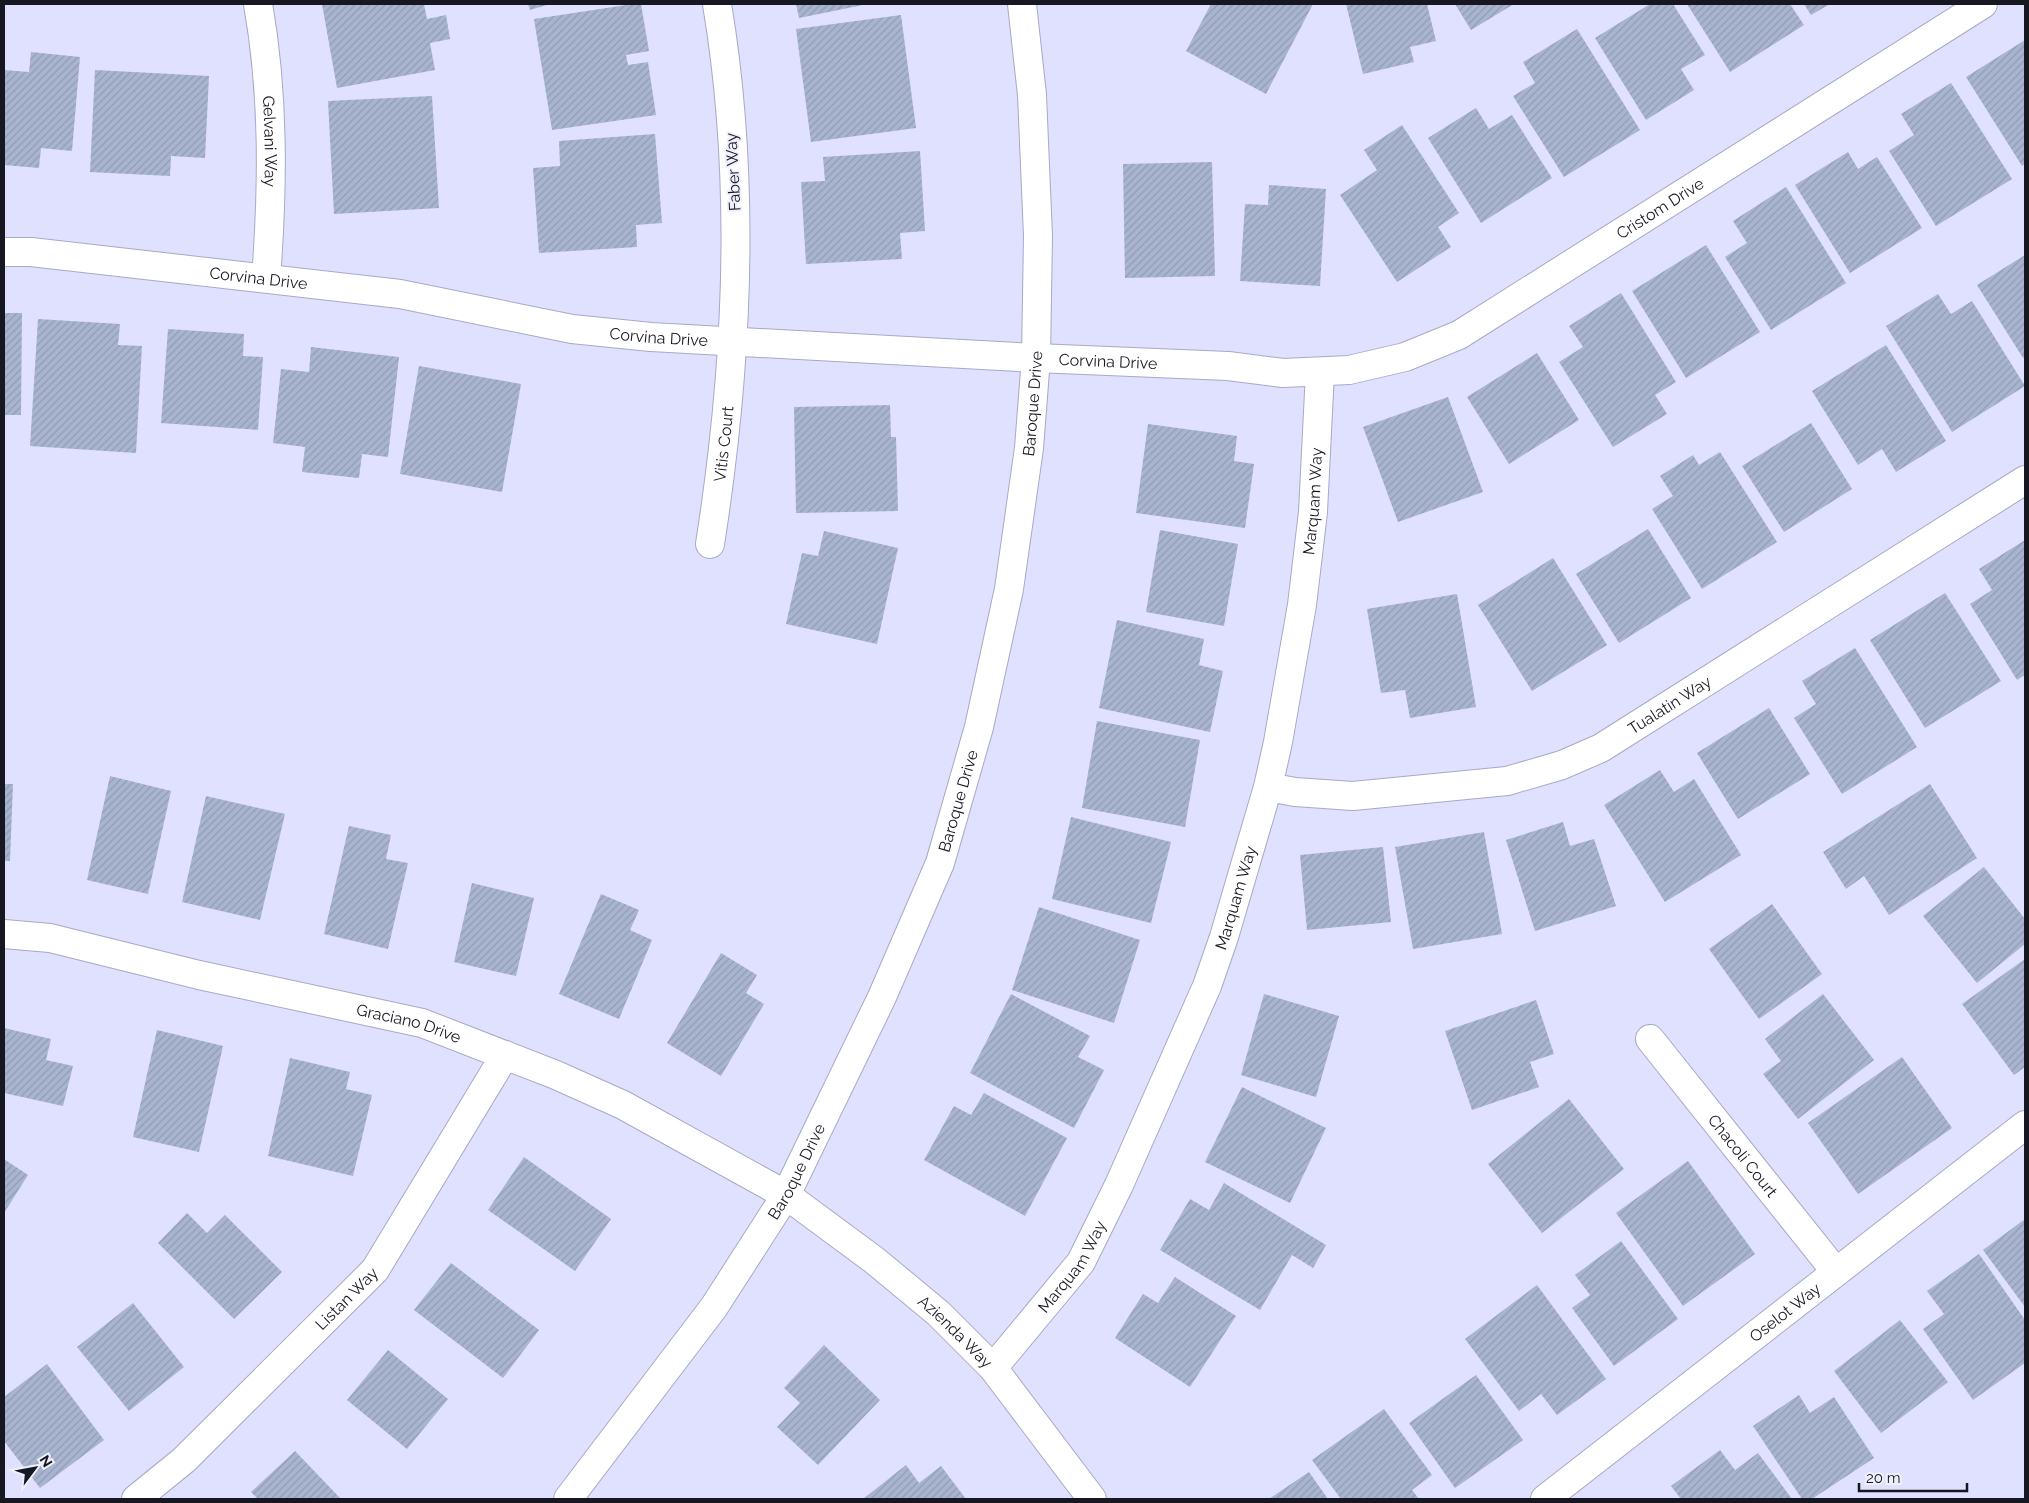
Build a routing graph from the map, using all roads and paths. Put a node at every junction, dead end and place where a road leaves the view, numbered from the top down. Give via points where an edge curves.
1 (258, 4) edge
2 (717, 4) edge
3 (1022, 4) edge
4 (1983, 4) edge
5 (4, 252) edge
6 (266, 278) junction
7 (734, 342) junction
8 (1036, 358) junction
9 (1320, 372) junction
10 (2025, 480) edge
11 (710, 544) dead end
12 (1268, 787) junction
13 (4, 934) edge
14 (1650, 1039) dead end
15 (505, 1055) junction
16 (2025, 1125) edge
17 (786, 1195) junction
18 (1836, 1272) junction
19 (993, 1368) junction
20 (136, 1499) edge
21 (568, 1499) edge
22 (1092, 1499) edge
23 (1545, 1499) edge

1 - 6 street, Gelvani Way via 271,136
2 - 7 street, Faber Way via 735,175
3 - 8 street, Baroque Drive via 1032,95 1038,236
4 - 9 street, Cristom Drive via 1459,335 1405,357 1349,370
5 - 6 street, Corvina Drive via 31,252
6 - 7 street, Corvina Drive via 400,294 572,329
7 - 8 street, Corvina Drive
7 - 11 street, Vitis Court via 723,464
8 - 9 street, Corvina Drive via 1228,366 1283,373
8 - 17 street, Baroque Drive via 1029,448 1009,589 980,727 940,863 882,997
9 - 12 street, Marquam Way via 1313,512 1302,605
10 - 12 street, Tualatin Way via 1601,748 1562,765 1507,781 1353,796
12 - 19 street, Marquam Way via 1207,986 1119,1185 1081,1262
13 - 15 street, Graciano Drive via 50,938 199,975 422,1023
14 - 18 street, Chacoli Court
15 - 17 street, Graciano Drive via 623,1105
15 - 20 street, Listan Way via 375,1270 184,1460
16 - 18 street, Oselot Way
17 - 19 street, Azienda Way via 874,1260 938,1313
17 - 21 street, Baroque Drive via 714,1307
18 - 23 street, Oselot Way
19 - 22 street, Azienda Way

